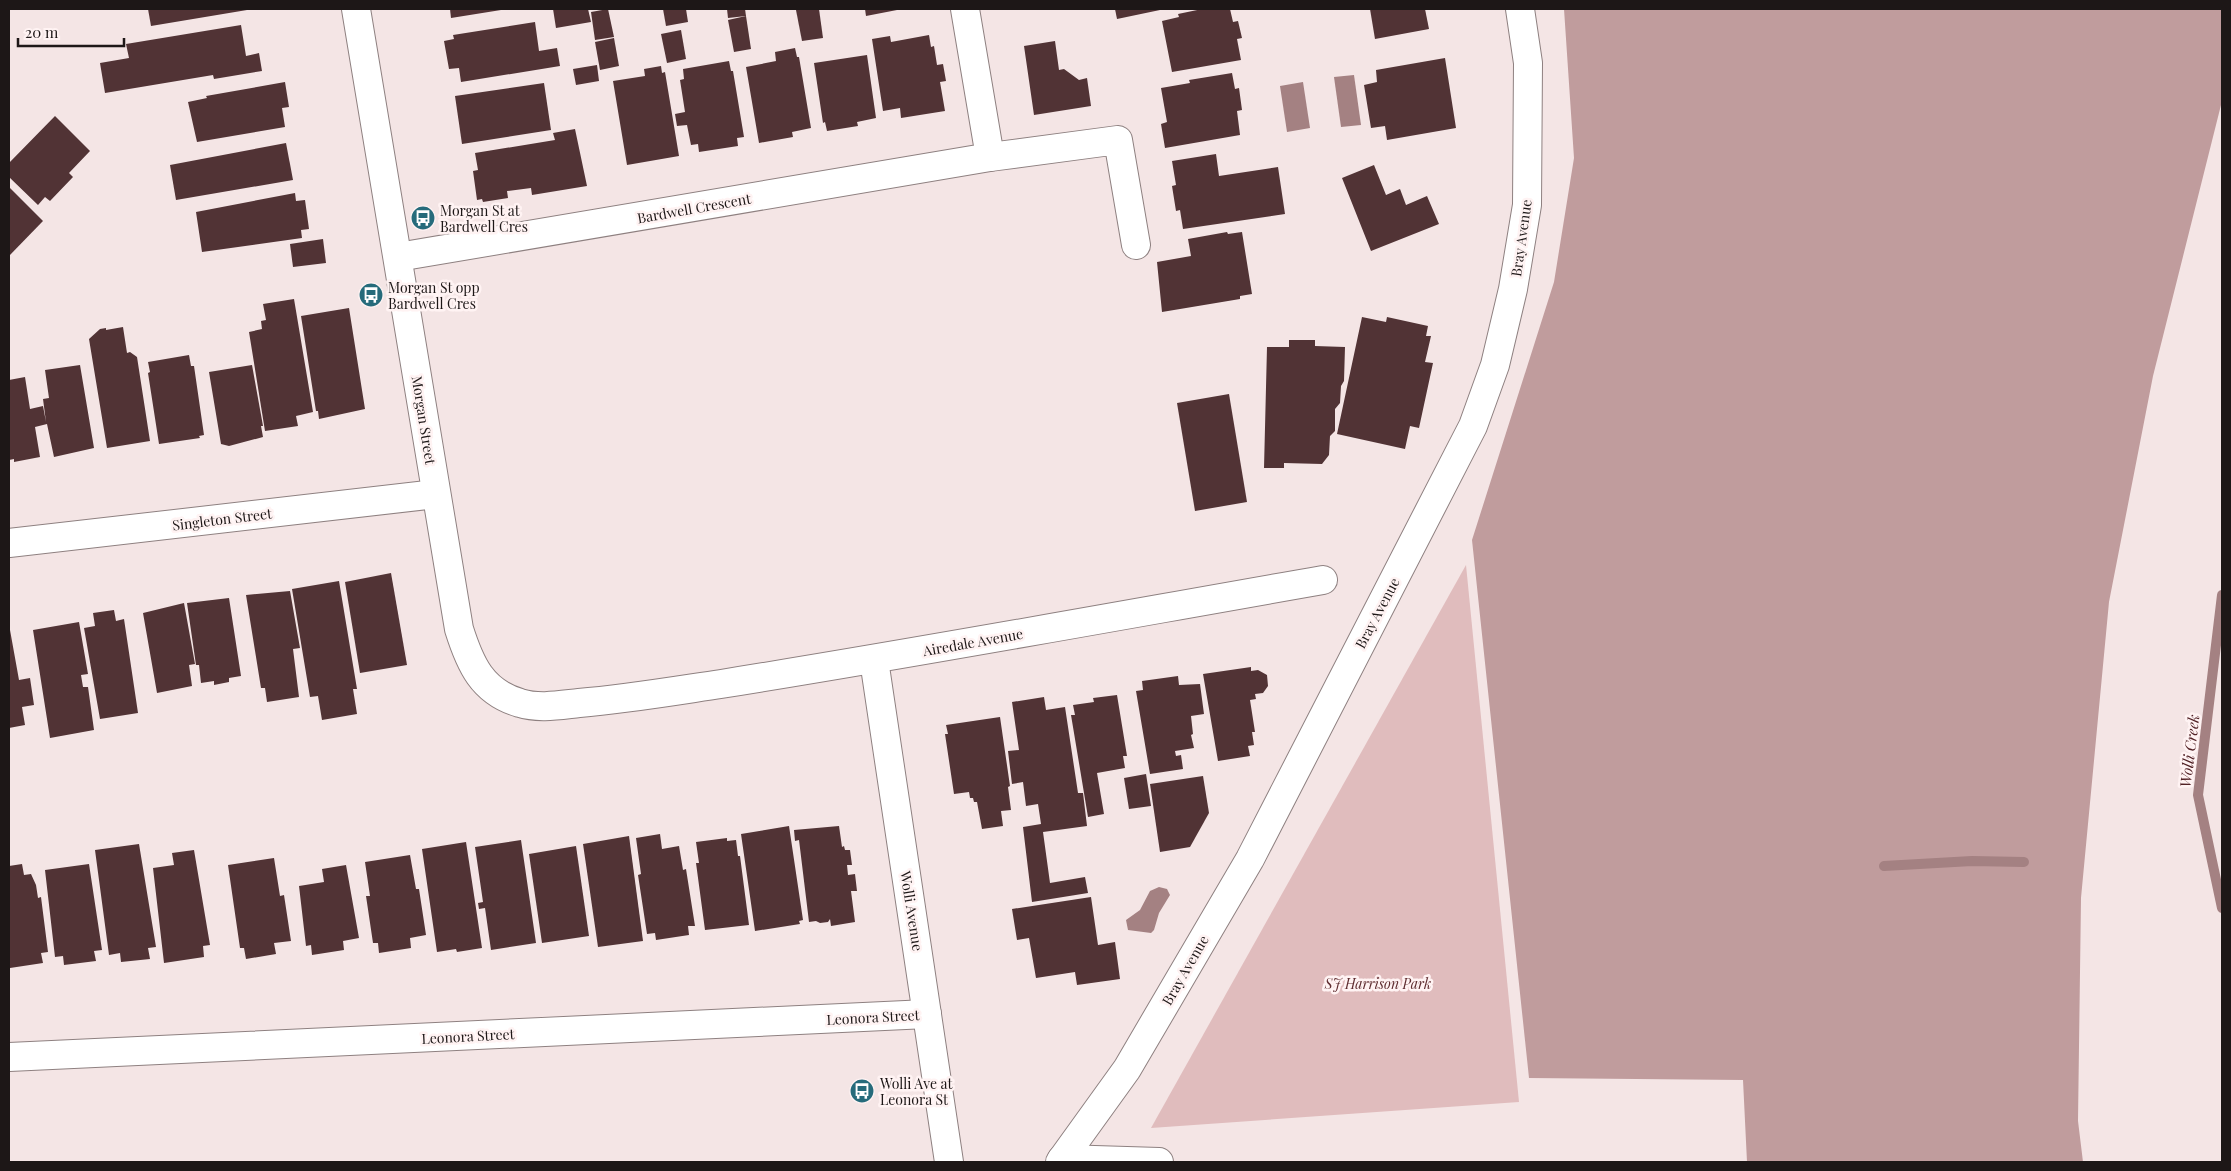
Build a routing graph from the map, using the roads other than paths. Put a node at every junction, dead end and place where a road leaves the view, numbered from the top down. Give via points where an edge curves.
1 (356, 9) edge
2 (965, 9) edge
3 (1520, 9) edge
4 (990, 157) junction
5 (1136, 245) dead end
6 (398, 257) junction
7 (436, 494) junction
8 (9, 544) edge
9 (1323, 580) dead end
10 (874, 660) junction
11 (622, 699) joint
12 (927, 1014) junction
13 (9, 1057) edge
14 (1061, 1161) edge
15 (949, 1162) edge
16 (1159, 1162) edge

1 - 6 street, Morgan Street
2 - 4 street
3 - 14 street, Bray Avenue via 1528,63 1527,206 1513,289 1499,346 1473,426 1250,859 1127,1070
4 - 5 street, Bardwell Crescent via 1118,140
4 - 6 street, Bardwell Crescent
6 - 7 street, Morgan Street
7 - 8 street, Singleton Street
7 - 11 street, Morgan Street via 460,629 468,658 480,678 498,693 520,704 546,707
9 - 10 street, Airedale Avenue
10 - 11 street, Airedale Avenue
10 - 12 street, Wolli Avenue
12 - 13 street, Leonora Street
12 - 15 street, Wolli Avenue
14 - 16 street

